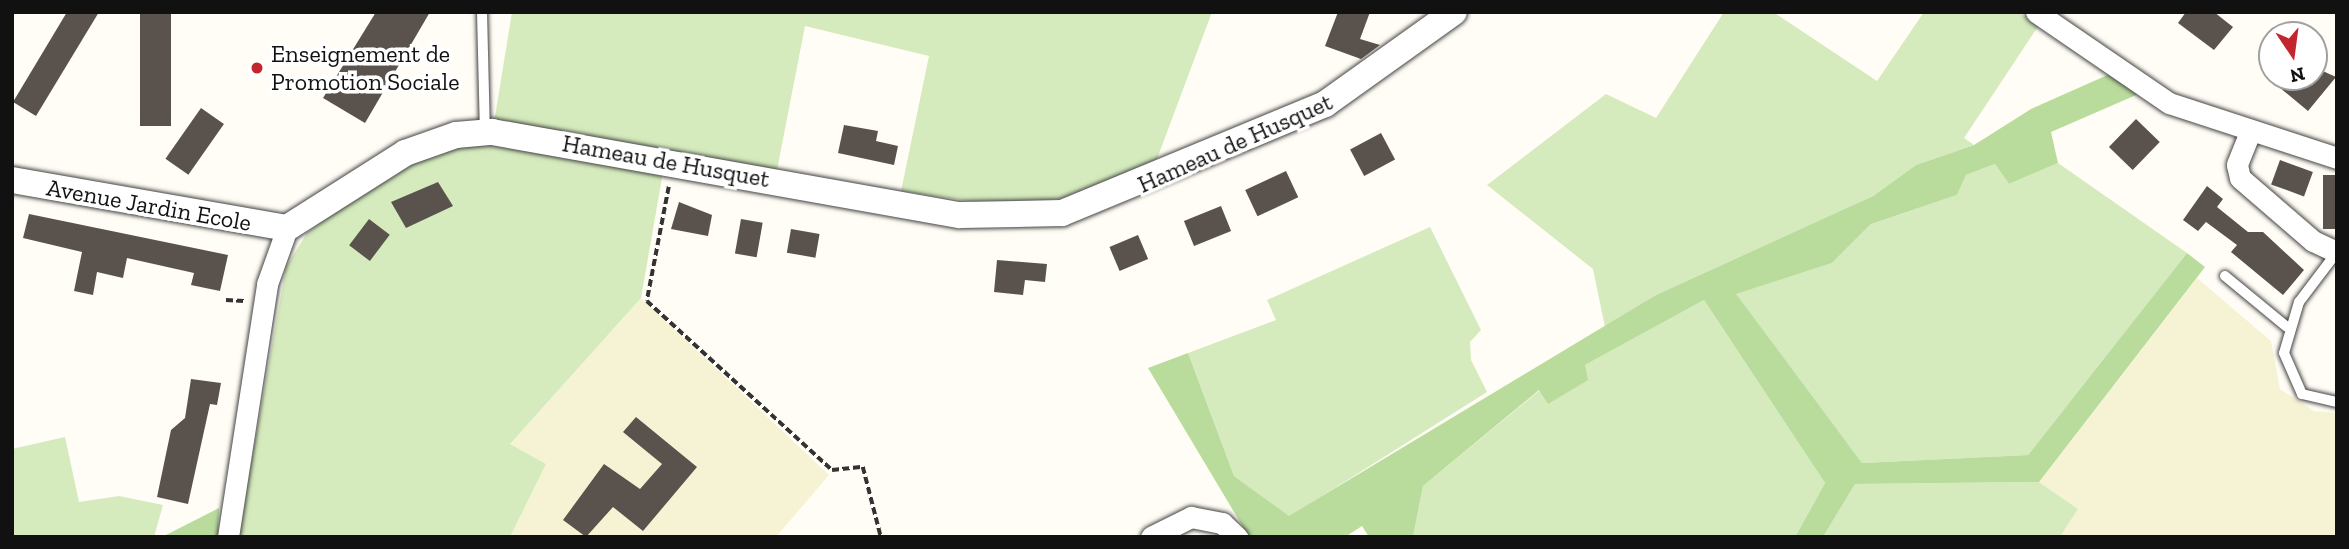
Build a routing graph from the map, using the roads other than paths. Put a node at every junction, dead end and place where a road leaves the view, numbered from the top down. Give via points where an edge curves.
1 (482, 12) edge
2 (1454, 12) edge
3 (2036, 12) edge
4 (485, 132) junction
5 (2250, 132) junction
6 (2337, 158) edge
7 (12, 180) edge
8 (287, 228) junction
9 (2337, 252) edge
10 (2225, 276) dead end
11 (2287, 327) junction
12 (2337, 402) edge
13 (228, 537) edge
14 (1151, 537) edge
15 (1237, 537) edge

1 - 4 lane
2 - 4 street, Hameau de Husquet via 1356,86 1164,176 1062,213 960,215
3 - 5 street via 2169,103
4 - 8 street, Hameau de Husquet via 405,153
5 - 6 street
5 - 9 street via 2237,165 2240,178 2314,241
7 - 8 street, Avenue Jardin Ecole
8 - 13 street via 267,284
9 - 11 lane
10 - 11 lane
11 - 12 lane via 2284,353 2293,382 2302,394
14 - 15 street via 1191,517 1222,523

